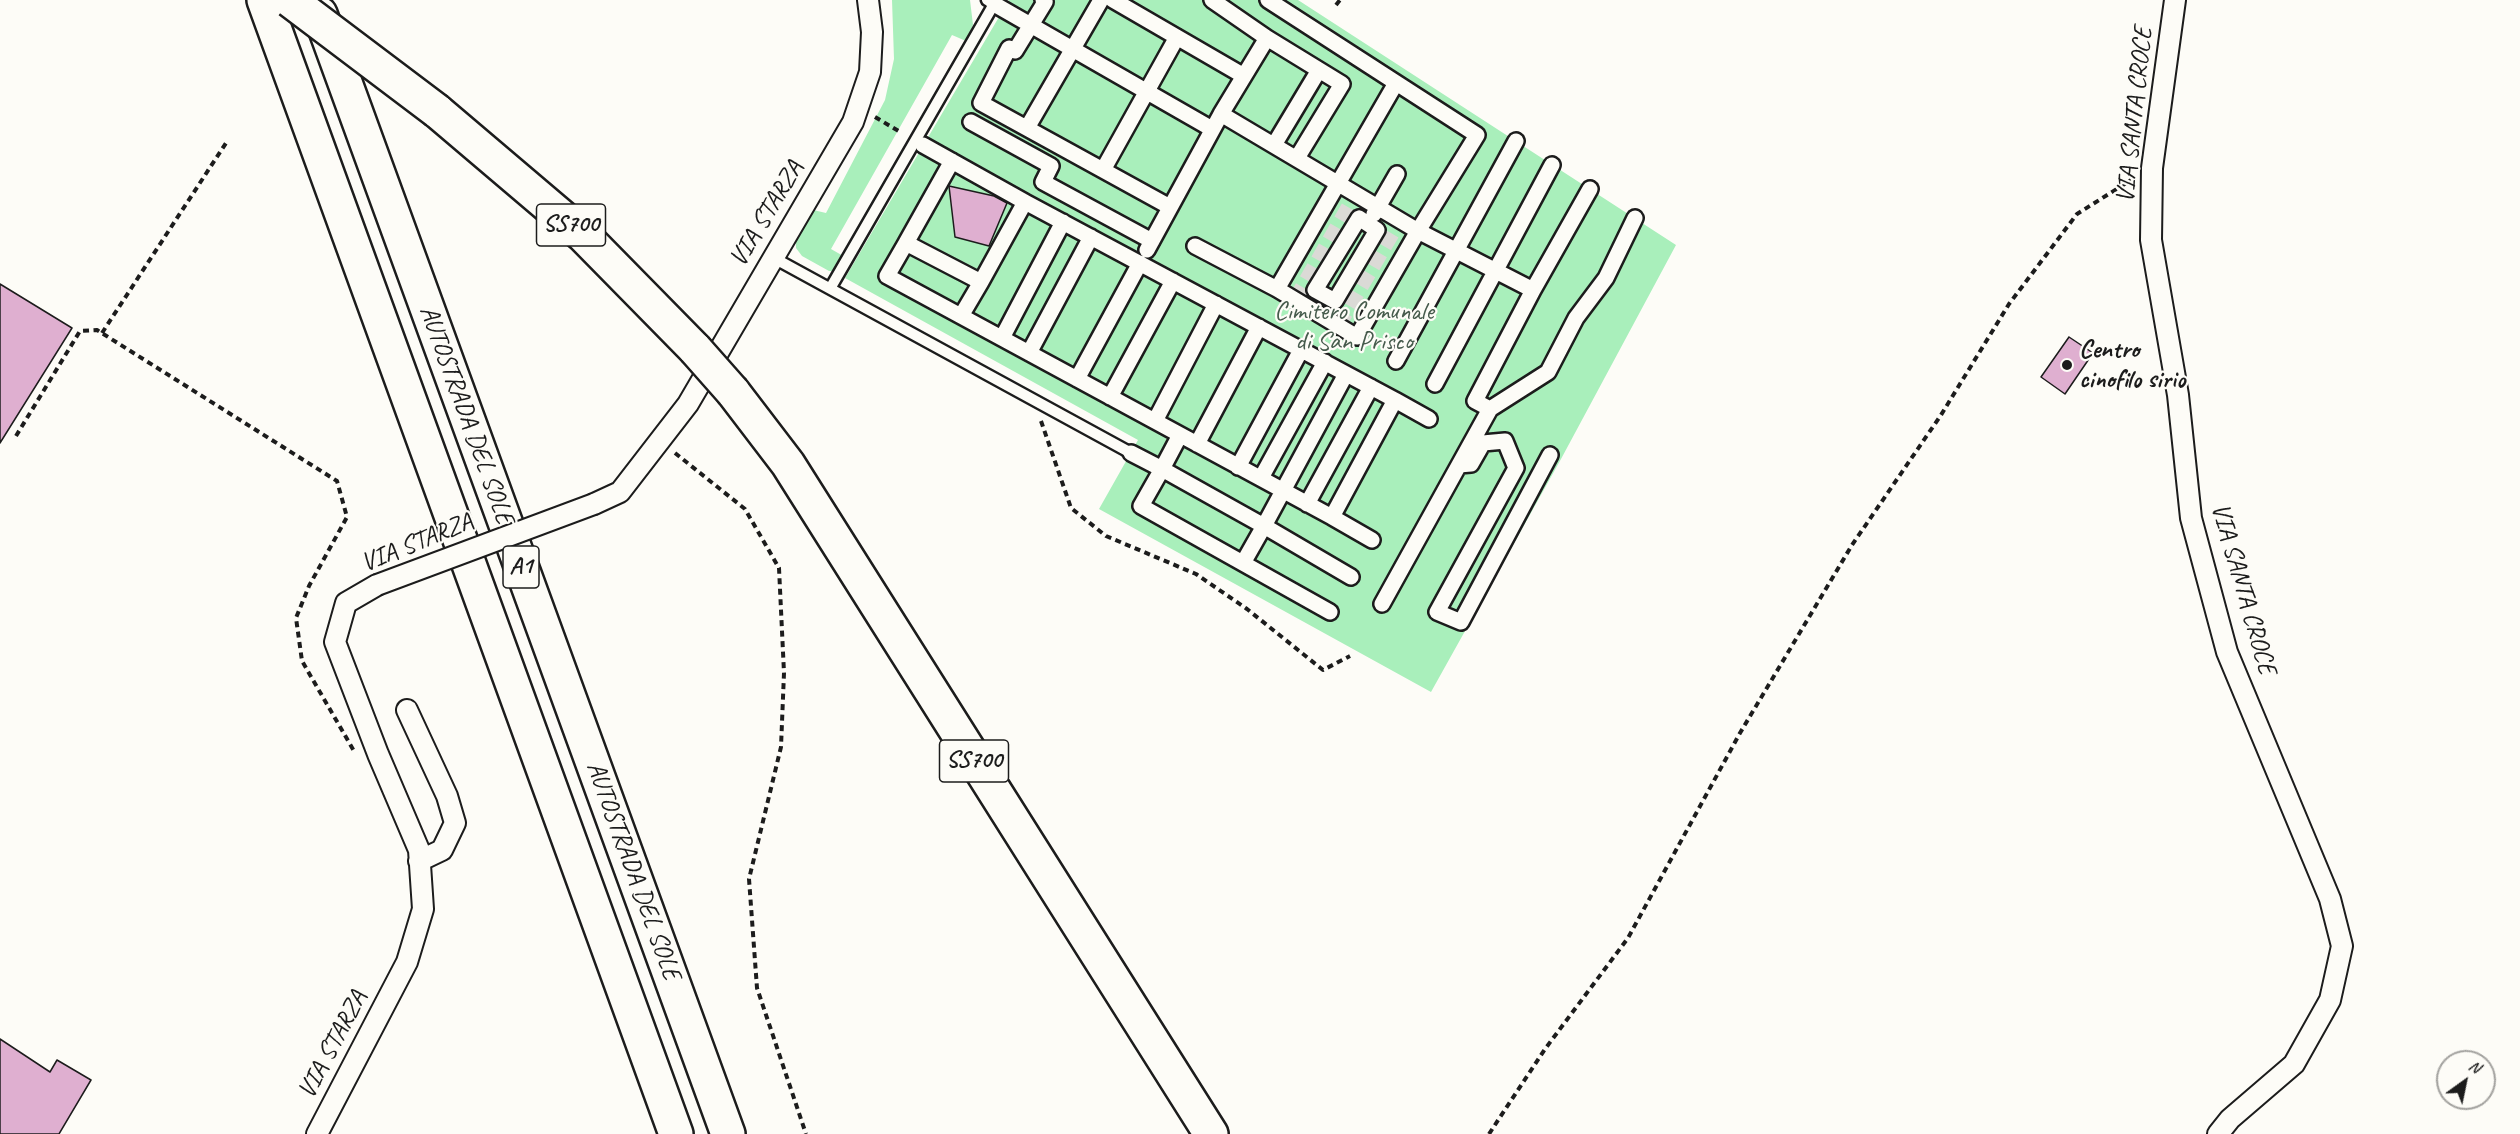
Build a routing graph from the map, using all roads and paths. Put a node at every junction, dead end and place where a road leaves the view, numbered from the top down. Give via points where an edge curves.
1 (264, 0) edge
2 (290, 0) edge
3 (315, 0) edge
4 (868, 0) edge
5 (1043, 0) edge
6 (1101, 0) edge
7 (1113, 0) edge
8 (1212, 0) edge
9 (1268, 0) edge
10 (1340, 0) edge
11 (2175, 0) edge
12 (990, 2) edge
13 (1336, 5) dead end
14 (1031, 25) junction
15 (1178, 37) junction
16 (1267, 38) junction
17 (1072, 49) junction
18 (1319, 70) junction
19 (1244, 76) junction
20 (1396, 83) junction
21 (1147, 92) junction
22 (1221, 114) junction
23 (875, 117) dead end
24 (971, 122) dead end
25 (1027, 128) junction
26 (1212, 129) junction
27 (905, 135) dead end
28 (1516, 141) dead end
29 (226, 143) dead end
30 (923, 145) dead end
31 (1274, 145) junction
32 (1297, 158) junction
33 (952, 161) junction
34 (1552, 165) dead end
35 (2152, 168) junction
36 (1102, 170) junction
37 (1397, 174) dead end
38 (1338, 184) junction
39 (1590, 189) dead end
40 (1025, 202) junction
41 (1170, 207) junction
42 (1378, 207) junction
43 (1635, 218) dead end
44 (1063, 222) junction
45 (1367, 224) junction
46 (1418, 231) junction
47 (1090, 237) junction
48 (906, 243) junction
49 (1195, 246) dead end
50 (1456, 250) junction
51 (1146, 251) junction
52 (772, 257) junction
53 (1495, 271) junction
54 (1173, 281) junction
55 (981, 282) junction
56 (831, 287) junction
57 (1277, 289) junction
58 (1533, 290) junction
59 (1326, 296) junction
60 (1216, 304) junction
61 (1316, 313) junction
62 (961, 316) junction
63 (1259, 327) junction
64 (102, 333) junction
65 (1002, 338) junction
66 (1301, 350) junction
67 (1029, 353) junction
68 (1396, 361) dead end
69 (1325, 362) junction
70 (1346, 374) junction
71 (1077, 379) junction
72 (1435, 384) dead end
73 (1371, 387) junction
74 (1110, 397) junction
75 (1033, 398) junction
76 (1395, 400) junction
77 (1490, 409) junction
78 (1430, 418) dead end
79 (1155, 421) junction
80 (1180, 435) junction
81 (16, 436) dead end
82 (661, 442) junction
83 (1197, 444) junction
84 (1131, 453) joint
85 (1550, 455) dead end
86 (1459, 465) junction
87 (1238, 466) junction
88 (1162, 469) junction
89 (1261, 478) junction
90 (1283, 491) junction
91 (1307, 504) junction
92 (1332, 517) junction
93 (1264, 526) junction
94 (1372, 540) dead end
95 (1243, 563) junction
96 (1351, 577) dead end
97 (1382, 604) dead end
98 (1330, 612) dead end
99 (1350, 656) dead end
100 (406, 710) dead end
101 (360, 758) dead end
102 (419, 861) junction
103 (317, 1134) edge
104 (676, 1134) edge
105 (728, 1134) edge
106 (806, 1134) edge
107 (1211, 1134) edge
108 (1489, 1134) edge
109 (2218, 1134) edge

1 - 104 highway, AUTOSTRADA DEL SOLE / A1
2 - 107 highway, SS700, bridge via 437,111 583,235 733,392 788,464
3 - 105 highway, AUTOSTRADA DEL SOLE / A1
4 - 52 street, VIA STARZA via 872,32 870,72 853,122
5 - 14 street
6 - 17 street
7 - 15 street
8 - 16 street
9 - 20 street
10 - 13 path
11 - 35 street, VIA SANTA CROCE
12 - 14 street
12 - 56 lane
14 - 17 street
14 - 25 street via 1015,51 1009,48 981,103
15 - 19 street
15 - 21 street
16 - 18 street
16 - 19 street
17 - 21 street
17 - 25 street
18 - 31 street
18 - 32 street via 1342,84
19 - 22 street
20 - 38 street
20 - 46 street via 1477,135
21 - 26 street
21 - 36 street
22 - 26 street
22 - 31 street
23 - 27 path
24 - 51 street via 1051,166 1042,182
25 - 36 street
26 - 41 street
28 - 50 street
29 - 64 path
30 - 33 street
31 - 32 street
32 - 38 street
33 - 40 street
33 - 48 street
34 - 53 street
35 - 108 path via 2077,214 2009,304 1941,415 1852,545 1740,733 1628,938 1545,1049
35 - 109 street, VIA SANTA CROCE via 2151,240 2178,395 2192,518 2227,652 2330,899 2342,946 2330,1000 2295,1064 2230,1119
36 - 41 street
37 - 42 street
38 - 42 street
38 - 57 street
39 - 58 street
40 - 44 street
40 - 55 street
41 - 51 street
42 - 45 street
42 - 46 street
43 - 77 street via 1606,278 1576,318 1548,372 1527,391
44 - 47 street
44 - 65 street
45 - 59 street via 1359,218 1316,290
45 - 59 street via 1377,230 1335,302
46 - 50 street
46 - 61 street via 1358,344
47 - 51 street
47 - 67 street
48 - 55 street
48 - 62 street via 887,276
49 - 57 street
50 - 53 street
50 - 68 street
51 - 54 street
51 - 71 street
52 - 56 lane
52 - 82 street, VIA STARZA via 688,404
53 - 58 street
53 - 72 street
54 - 60 street
54 - 74 street
55 - 62 street
56 - 75 lane
57 - 61 street
58 - 77 street via 1475,401
59 - 61 street
60 - 63 street
60 - 79 street
62 - 65 street
63 - 66 street
63 - 83 street
64 - 81 path via 80,331
64 - 101 path via 338,481 347,517 296,618 302,661
65 - 67 street
66 - 69 street
66 - 87 street
67 - 71 street
69 - 70 street
69 - 89 street
70 - 73 street
70 - 90 street
71 - 74 street
73 - 76 street
73 - 91 street
74 - 79 street
75 - 84 lane
75 - 99 path via 1071,508 1106,536 1196,574 1323,670
76 - 78 street
76 - 92 street
77 - 86 street
79 - 80 street
80 - 83 street
80 - 88 street
82 - 102 street, VIA STARZA, bridge via 620,492 377,585 346,603 335,642 418,850
82 - 106 path via 745,509 779,568 784,672 781,747 749,879 757,988
83 - 87 street
84 - 88 street
85 - 86 street via 1461,622 1437,612 1516,468 1505,441 1483,443 1471,464
86 - 97 street
87 - 89 street
88 - 93 street
88 - 95 street via 1141,506
89 - 90 street
90 - 91 street
90 - 93 street
91 - 92 street
92 - 94 street
93 - 95 street
93 - 96 street
95 - 98 street
100 - 102 street via 447,796 455,823 442,850
102 - 103 street, VIA STARZA via 423,909 407,962

